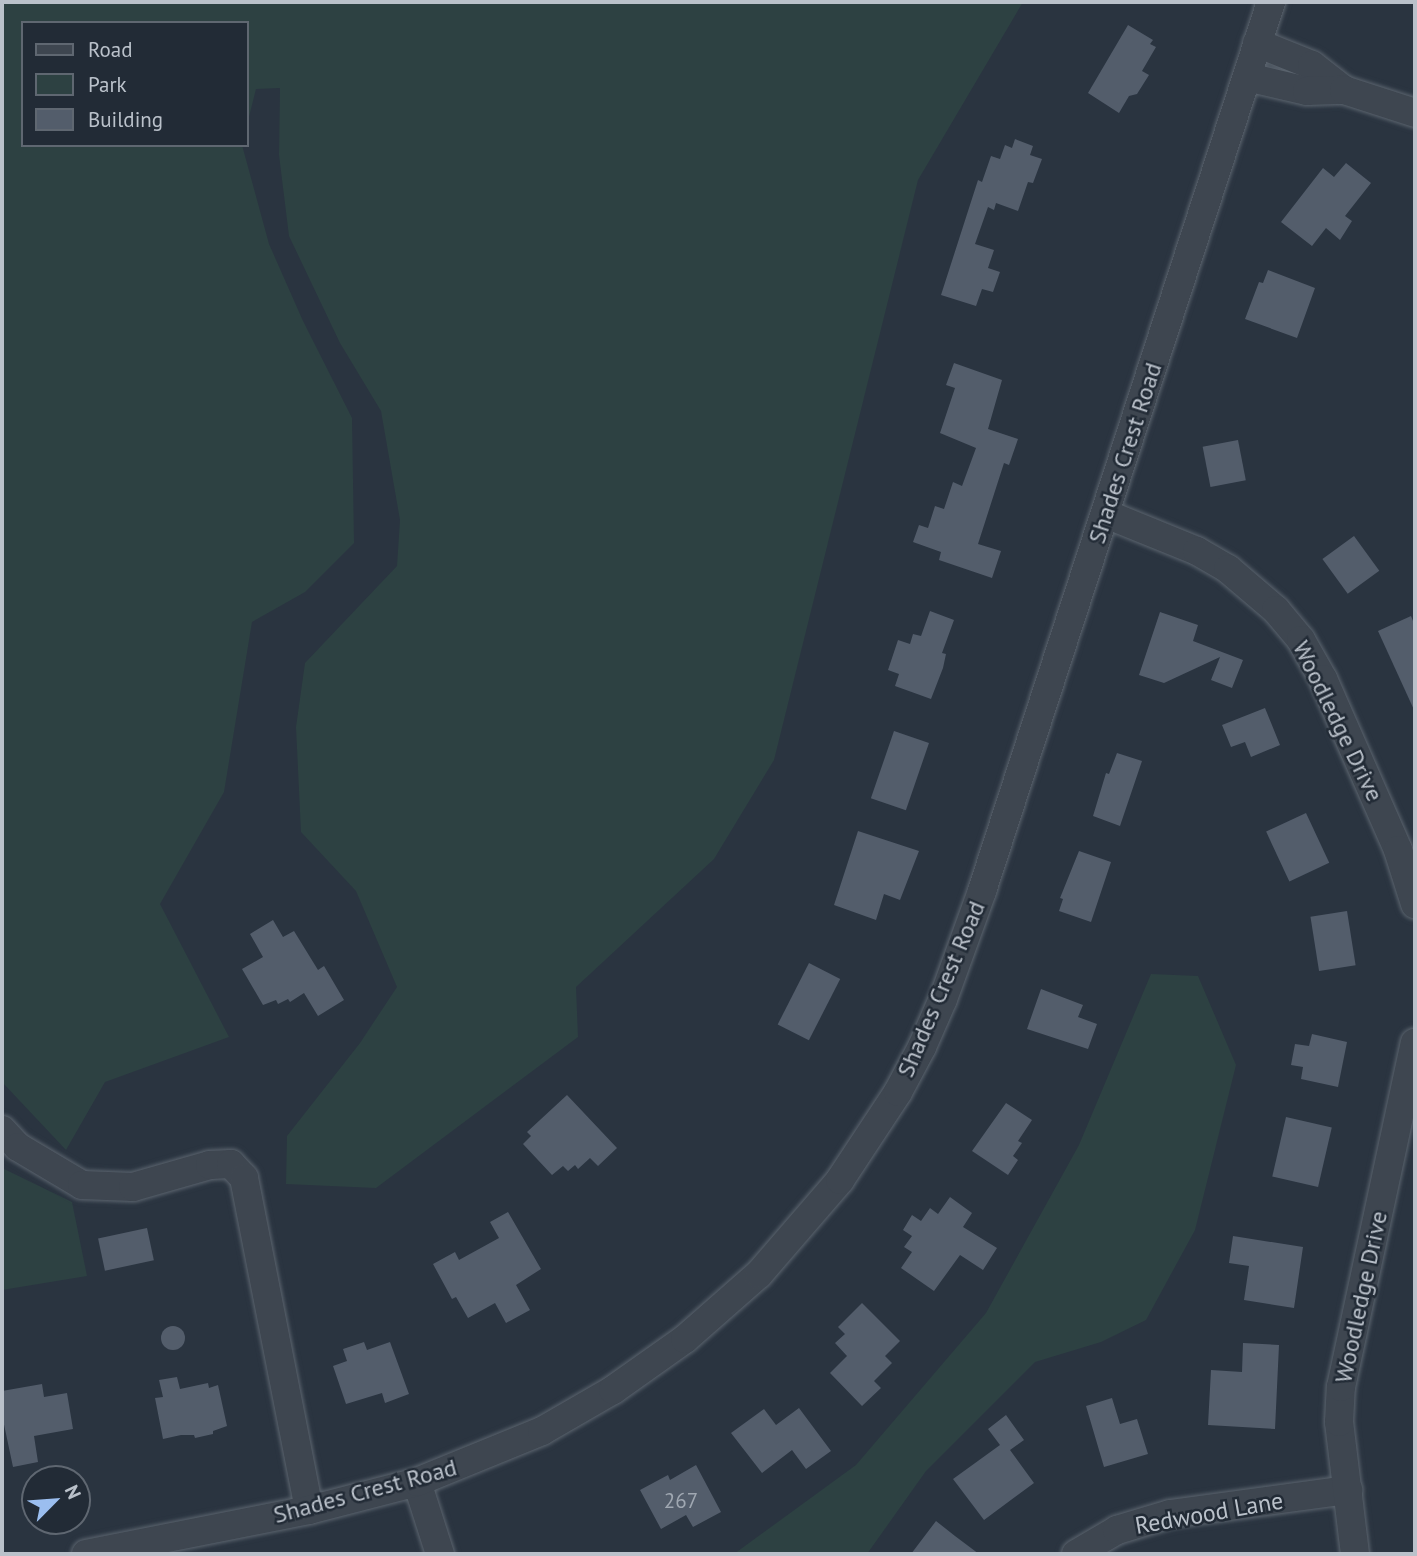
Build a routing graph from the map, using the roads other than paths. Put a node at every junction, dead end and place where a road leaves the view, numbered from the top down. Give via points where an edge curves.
1 (1271, 2) edge
2 (1257, 43) junction
3 (1247, 77) junction
4 (1344, 90) junction
5 (1415, 113) edge
6 (1106, 514) junction
7 (1415, 904) edge
8 (1415, 1043) edge
9 (2, 1129) edge
10 (417, 1482) junction
11 (1348, 1490) junction
12 (309, 1510) junction
13 (86, 1554) edge
14 (440, 1554) edge
15 (1076, 1554) edge
16 (1355, 1554) edge

1 - 2 street, Shades Crest Road
2 - 3 street, Shades Crest Road
2 - 4 street via 1312,65
3 - 4 street via 1307,91
3 - 6 street, Shades Crest Road
4 - 5 street
6 - 7 street, Woodledge Drive via 1197,551 1228,569 1276,610 1301,640 1393,837
6 - 10 street, Shades Crest Road via 943,999 898,1092 840,1180 759,1274 645,1370 542,1430
8 - 11 street, Woodledge Drive via 1341,1387 1339,1423
9 - 12 street via 18,1147 82,1185 133,1187 210,1165 231,1164 244,1178
10 - 12 street, Shades Crest Road
10 - 14 street
11 - 15 street, Redwood Lane via 1170,1514 1117,1530
11 - 16 street, Woodledge Drive
12 - 13 street, Shades Crest Road

